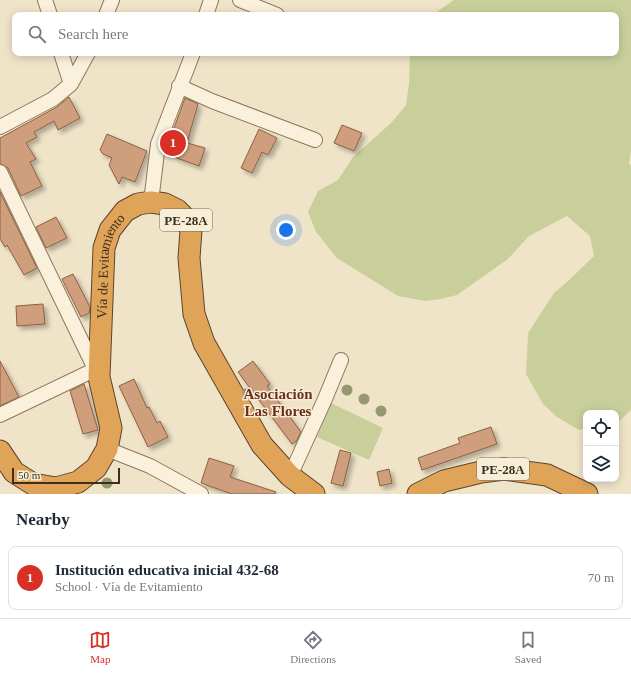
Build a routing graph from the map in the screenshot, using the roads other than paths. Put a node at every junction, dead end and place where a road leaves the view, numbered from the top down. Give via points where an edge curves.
1 (45, 0) edge
2 (112, 0) edge
3 (211, 0) edge
4 (240, 0) edge
5 (49, 12) edge
6 (107, 12) edge
7 (207, 12) edge
8 (269, 12) edge
9 (62, 56) edge
10 (86, 56) edge
11 (193, 56) edge
12 (71, 84) junction
13 (179, 86) junction
14 (0, 127) edge
15 (315, 140) dead end
16 (0, 172) edge
17 (151, 202) junction
18 (341, 360) dead end
19 (97, 373) junction
20 (0, 415) edge
21 (107, 449) junction
22 (0, 451) edge
23 (290, 476) junction
24 (201, 494) edge
25 (314, 494) edge
26 (418, 494) edge
27 (587, 494) edge

1 - 5 street
2 - 6 street
3 - 7 street
4 - 8 street
9 - 12 street
10 - 12 street
11 - 13 street
12 - 14 street via 53,99
13 - 15 street
13 - 17 street via 158,144
16 - 19 street
17 - 19 highway, Vía de Evitamiento / PE-28A via 138,204 125,211 110,230 104,248
17 - 23 highway, Vía de Evitamiento / PE-28A via 165,204 185,218 191,230 189,258 194,314 204,343 262,444
18 - 23 street
19 - 20 street
19 - 21 highway, Vía de Evitamiento / PE-28A via 110,428
21 - 22 highway, Vía de Evitamiento / PE-28A via 96,468 78,482 56,488 33,484 14,472
21 - 24 street via 150,466
23 - 25 highway, Vía de Evitamiento / PE-28A
26 - 27 highway, PE-28A via 444,481 504,469 547,475

